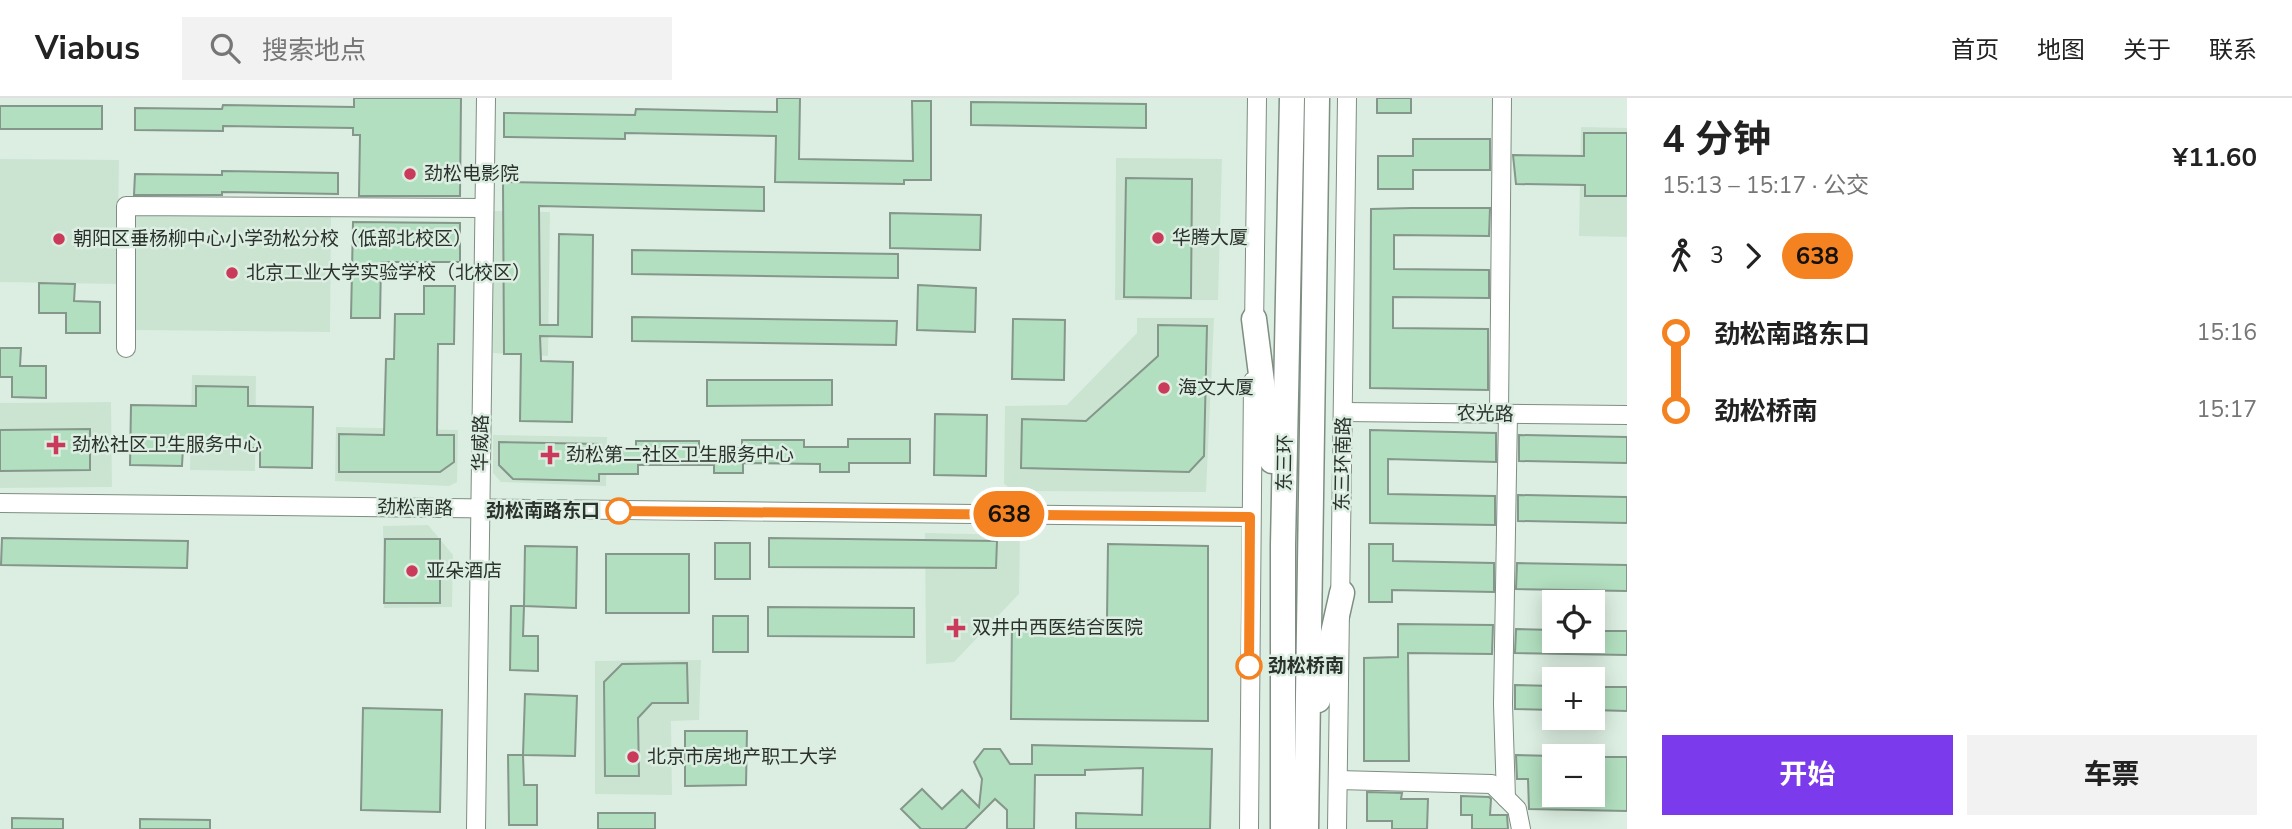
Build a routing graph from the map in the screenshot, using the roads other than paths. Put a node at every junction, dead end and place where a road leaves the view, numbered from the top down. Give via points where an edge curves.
1 (486, 98) edge
2 (1257, 98) edge
3 (1347, 98) edge
4 (1502, 98) edge
5 (1292, 101) edge
6 (1317, 101) edge
7 (484, 208) junction
8 (1254, 319) junction
9 (126, 348) dead end
10 (1344, 412) junction
11 (1503, 414) junction
12 (1627, 415) edge
13 (0, 503) edge
14 (480, 509) junction
15 (1250, 517) junction
16 (1283, 545) junction
17 (1342, 593) junction
18 (1307, 752) junction
19 (1338, 780) junction
20 (1506, 797) junction
21 (476, 829) edge
22 (1249, 829) edge
23 (1283, 829) edge
24 (1306, 829) edge
25 (1337, 829) edge
26 (1521, 829) edge

1 - 7 street, 华威路
2 - 8 street
3 - 10 street, 东三环南路
4 - 11 street
5 - 16 highway, 东三环
6 - 18 highway, 东三环
7 - 9 street via 126,206
7 - 14 street, 华威路
8 - 15 street
8 - 16 highway
10 - 11 street, 农光路
10 - 17 street, 东三环南路
11 - 12 street, 农光路
11 - 20 street
13 - 14 street, 劲松南路
14 - 15 street, 劲松南路
14 - 21 street, 华威路
15 - 22 street
16 - 23 highway, 东三环
17 - 18 highway
17 - 19 street, 东三环南路
18 - 24 highway, 东三环
19 - 20 street via 1492,783
19 - 25 street, 东三环南路
20 - 26 street via 1517,809

